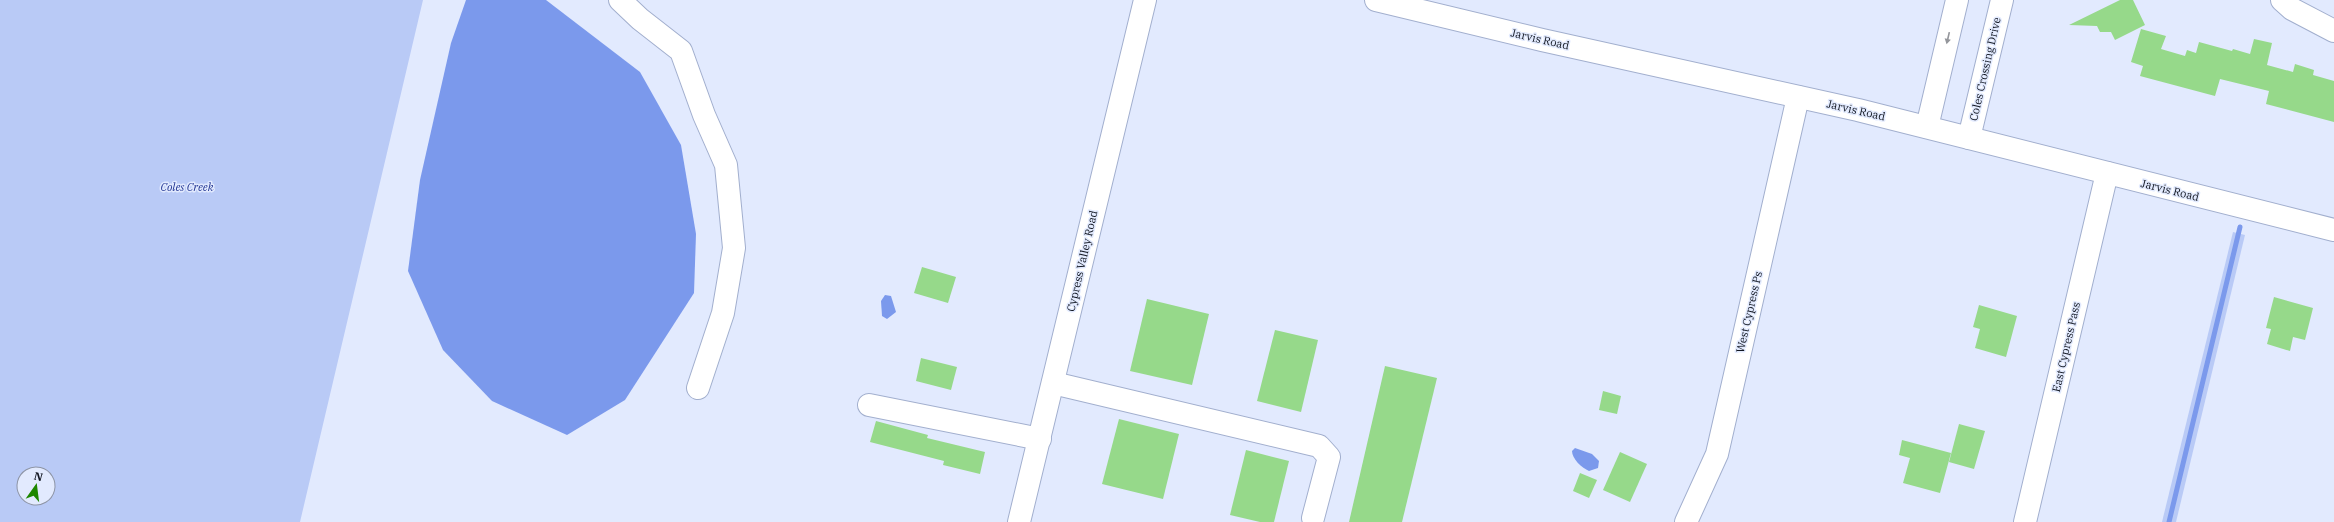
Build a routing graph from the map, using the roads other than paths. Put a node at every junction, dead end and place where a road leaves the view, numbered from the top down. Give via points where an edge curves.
1 (620, 0) edge
2 (1145, 0) edge
3 (1376, 0) edge
4 (1958, 0) edge
5 (2002, 0) edge
6 (2282, 0) edge
7 (2334, 31) edge
8 (1798, 97) junction
9 (1927, 127) junction
10 (1969, 138) junction
11 (2107, 173) junction
12 (2334, 230) edge
13 (1053, 383) junction
14 (698, 388) dead end
15 (869, 405) dead end
16 (1040, 439) junction
17 (1313, 518) dead end
18 (1019, 522) edge
19 (1686, 522) edge
20 (2025, 522) edge

1 - 14 street via 681,51 704,115 726,164 734,248 723,312
2 - 13 street, Cypress Valley Road
3 - 8 street, Jarvis Road
4 -> 9 street
5 - 10 street, Coles Crossing Drive
6 - 7 street via 2292,9
8 - 9 street, Jarvis Road
8 - 19 street, West Cypress Ps via 1717,454
9 - 10 street, Jarvis Road
10 - 11 street, Jarvis Road
11 - 12 street, Jarvis Road
11 - 20 street, East Cypress Pass
13 - 16 street, Cypress Valley Road
13 - 17 street via 1318,446 1329,456
15 - 16 street
16 - 18 street, Cypress Valley Road

